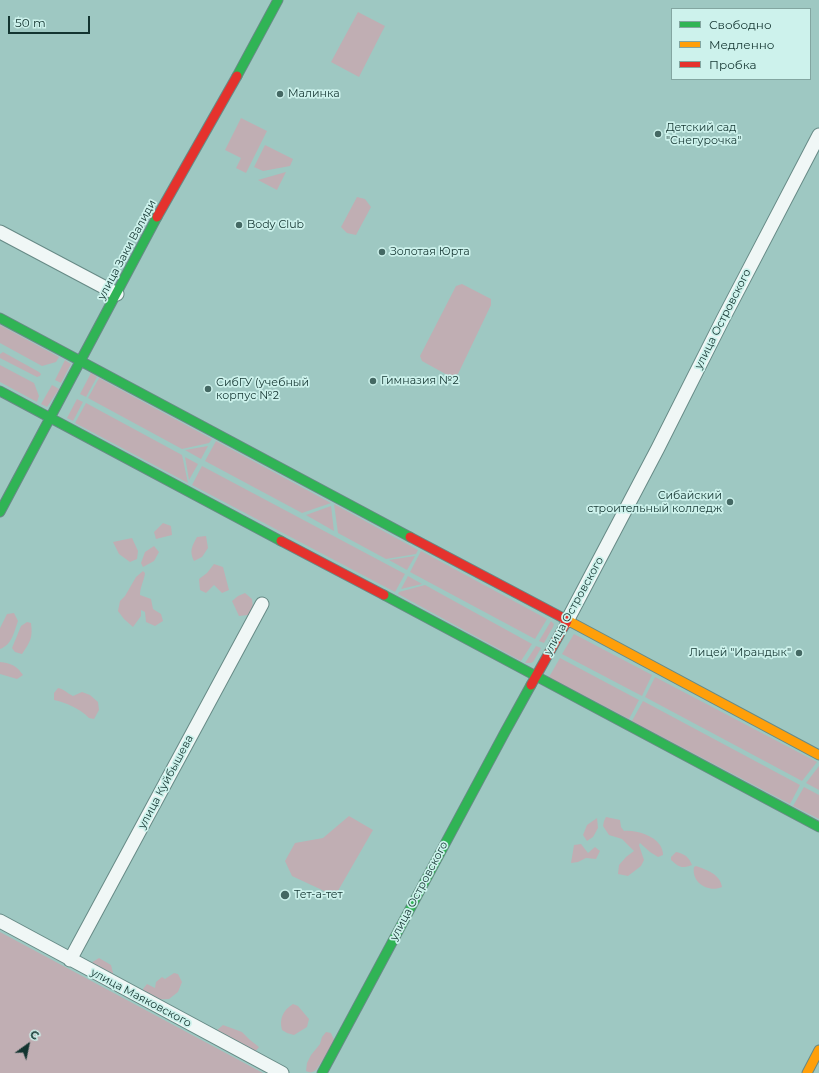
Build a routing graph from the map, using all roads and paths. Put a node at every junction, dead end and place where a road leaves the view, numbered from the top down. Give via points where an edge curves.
1 (278, 0) edge
2 (819, 136) edge
3 (0, 232) edge
4 (117, 294) junction
5 (0, 318) edge
6 (81, 362) junction
7 (0, 391) edge
8 (50, 418) junction
9 (0, 512) edge
10 (262, 604) dead end
11 (567, 620) junction
12 (535, 676) junction
13 (819, 755) edge
14 (819, 827) edge
15 (0, 921) edge
16 (70, 960) junction
17 (819, 1050) edge
18 (282, 1073) edge
19 (322, 1073) edge
20 (807, 1073) edge

1 - 4 main road, улица Заки Валиди
2 - 11 street, улица Островского
3 - 4 street
4 - 6 main road, улица Заки Валиди
5 - 6 main road
6 - 8 main road, улица Заки Валиди
6 - 11 main road
7 - 8 main road
8 - 9 main road, улица Заки Валиди
8 - 12 main road
10 - 16 street, улица Куйбышева
11 - 12 main road, улица Островского
11 - 13 main road
12 - 14 main road
12 - 19 main road, улица Островского
15 - 16 street, улица Маяковского
16 - 18 street, улица Маяковского
17 - 20 main road

